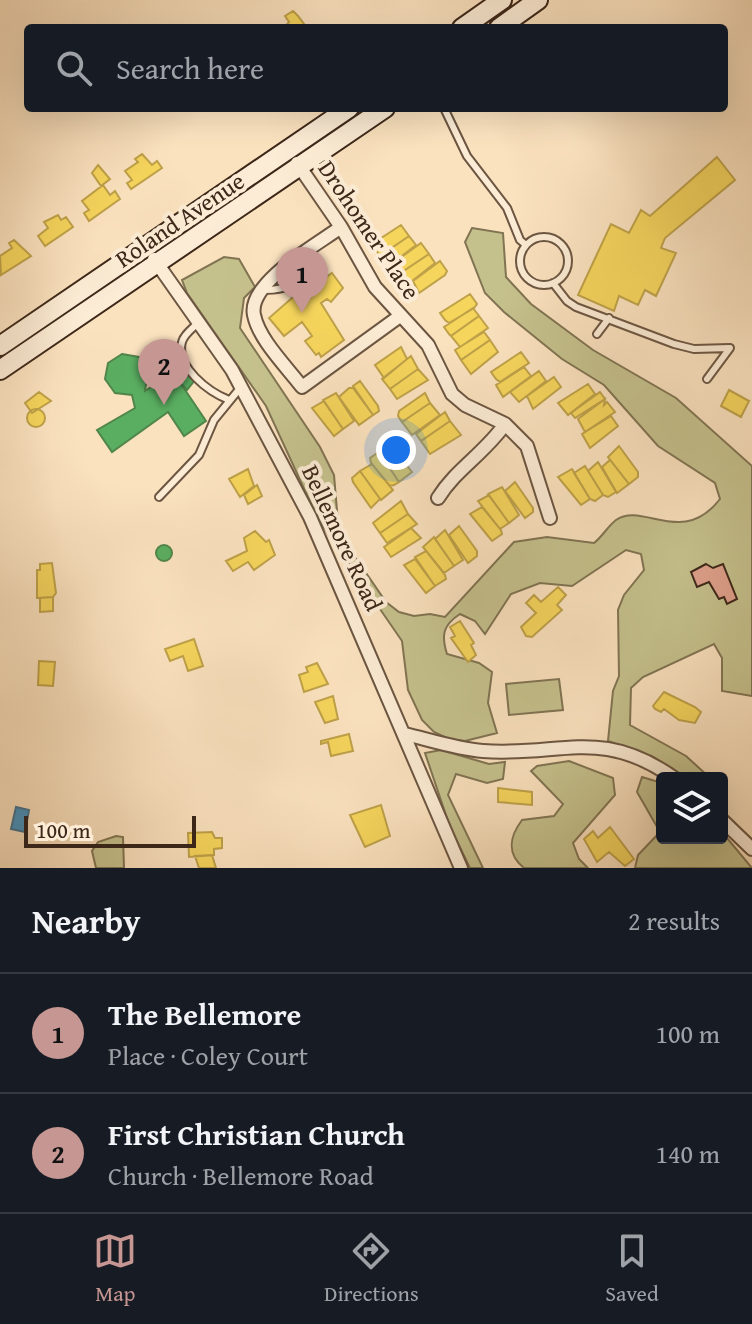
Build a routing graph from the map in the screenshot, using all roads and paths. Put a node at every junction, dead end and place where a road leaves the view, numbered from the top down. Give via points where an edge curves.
1 (502, 0) edge
2 (538, 0) edge
3 (468, 24) edge
4 (505, 24) edge
5 (343, 112) edge
6 (379, 112) edge
7 (446, 112) edge
8 (288, 150) junction
9 (300, 168) junction
10 (341, 227) junction
11 (526, 245) junction
12 (145, 247) junction
13 (302, 257) junction
14 (157, 264) junction
15 (553, 283) junction
16 (260, 290) junction
17 (400, 316) junction
18 (609, 318) junction
19 (199, 322) junction
20 (597, 334) dead end
21 (0, 346) edge
22 (0, 370) edge
23 (707, 379) dead end
24 (241, 387) junction
25 (229, 400) junction
26 (505, 424) junction
27 (159, 497) dead end
28 (438, 498) dead end
29 (550, 518) dead end
30 (405, 734) junction
31 (664, 772) edge
32 (728, 826) edge
33 (752, 849) edge
34 (461, 868) edge

1 - 3 street
2 - 4 street
5 - 8 street, Roland Avenue
6 - 9 street, Roland Avenue
7 - 11 lane via 467,156 507,208
8 - 9 street, Drohomer Place
8 - 12 street, Roland Avenue
9 - 10 street, Drohomer Place
9 - 14 street, Roland Avenue
10 - 13 street
10 - 17 street, Drohomer Place via 375,287
11 - 15 lane via 520,260 525,275 538,284
11 - 15 lane via 547,237 565,248 567,269
12 - 14 street, Bellemore Road
12 - 21 street, Roland Avenue
13 - 16 street
13 - 16 lane via 295,284
14 - 19 street, Bellemore Road
14 - 22 street, Roland Avenue
15 - 18 lane via 567,301
16 - 17 street via 253,308 258,326 302,387
17 - 26 street, Drohomer Place via 428,345 458,400
18 - 20 lane
18 - 23 lane via 694,349 730,348
19 - 24 street, Bellemore Road
19 - 25 lane via 183,337 186,362 199,382
24 - 25 lane
24 - 30 street, Bellemore Road via 329,555
25 - 27 lane via 204,436 199,455
26 - 28 street via 491,444 455,473
26 - 29 street, Drohomer Place via 532,455
30 - 31 street via 481,751 589,745 643,759
30 - 34 street, Bellemore Road
32 - 33 street

